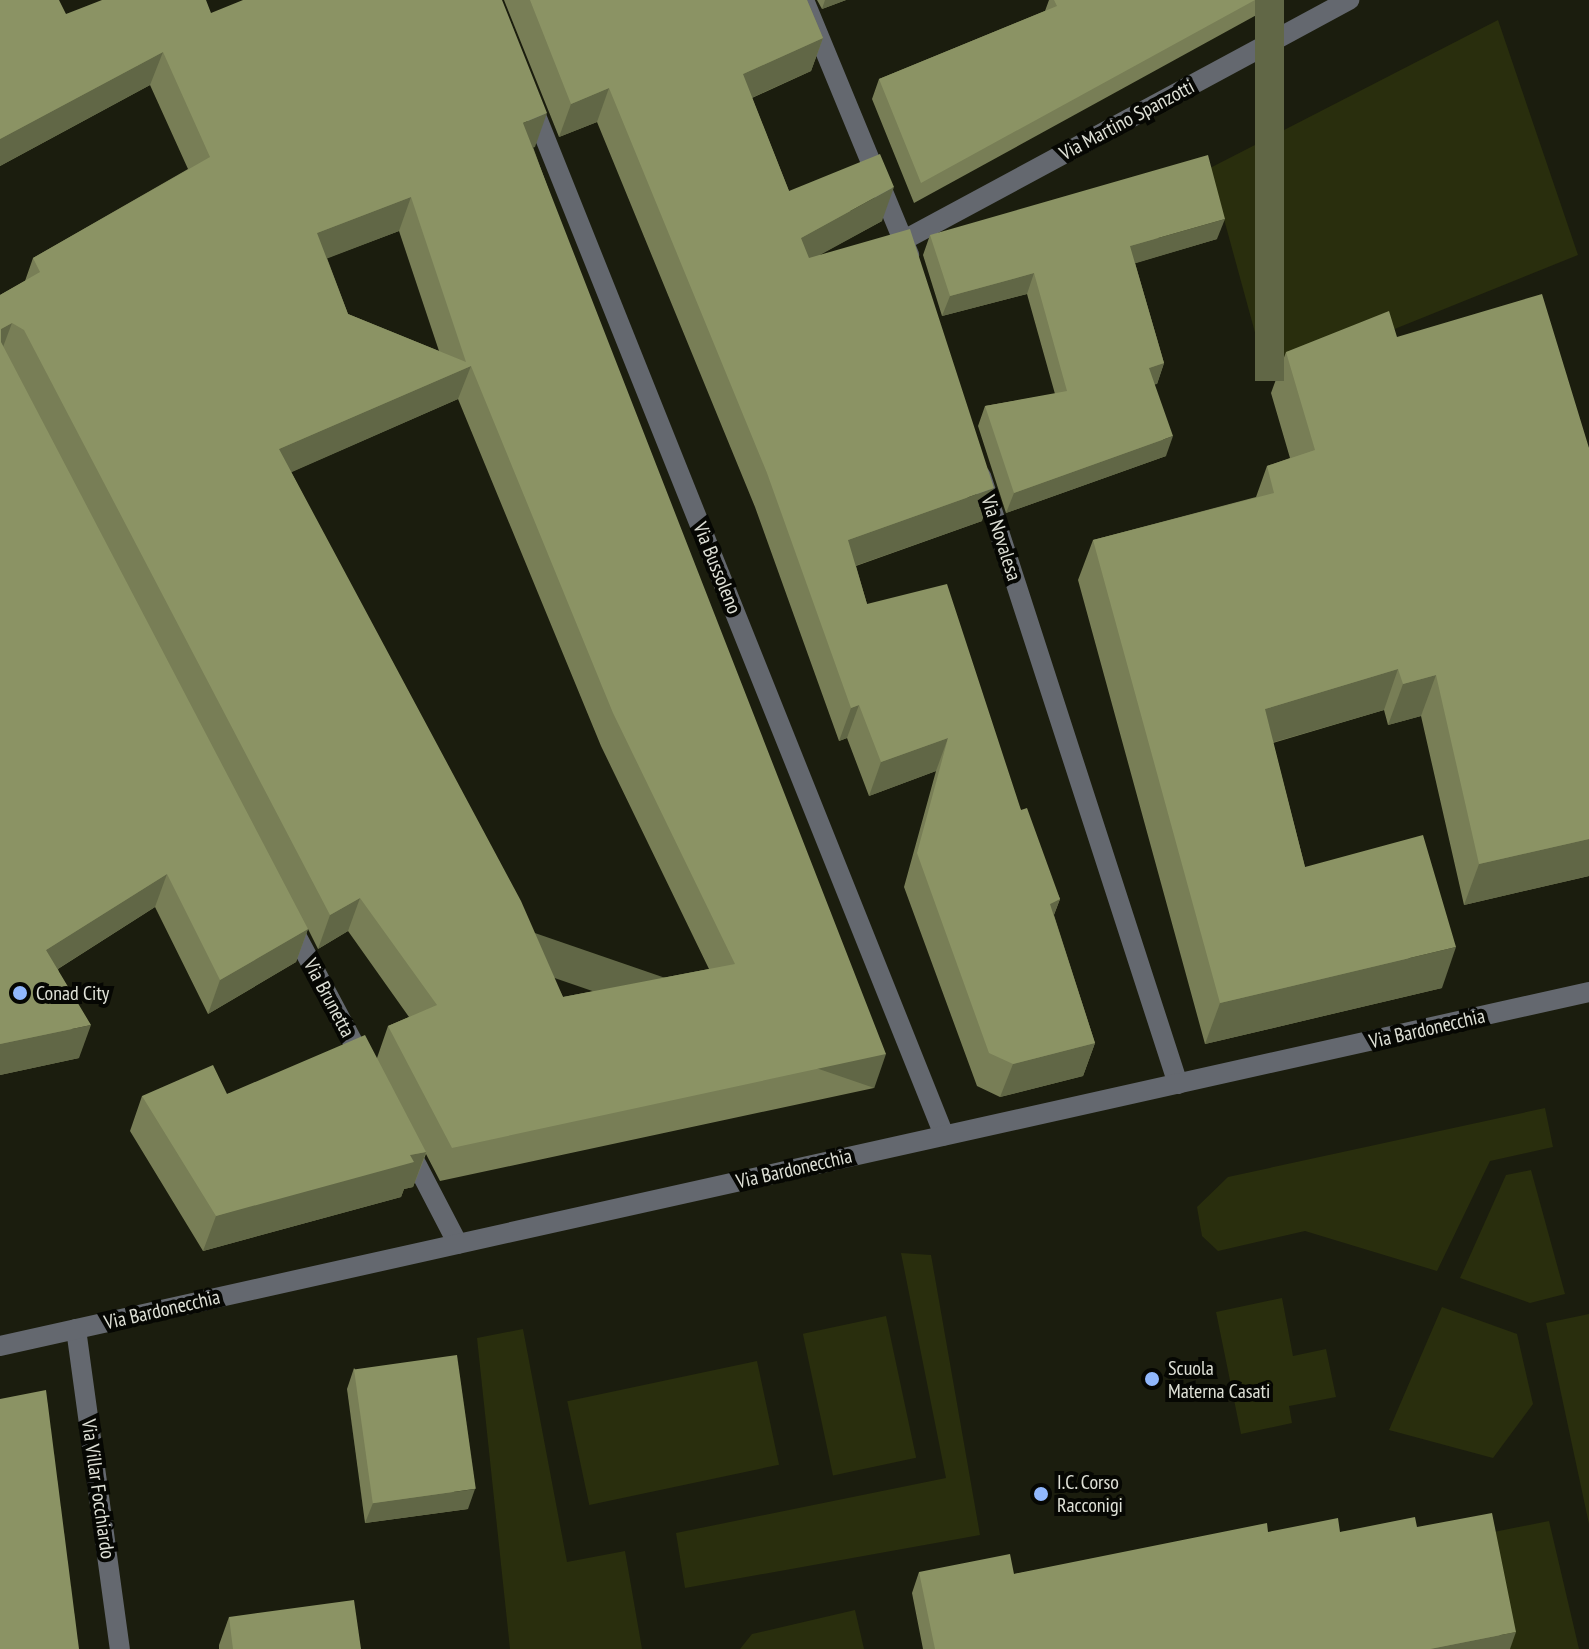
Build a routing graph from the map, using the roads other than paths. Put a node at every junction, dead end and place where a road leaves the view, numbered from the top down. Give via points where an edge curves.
1 (804, 0) edge
2 (1349, 0) edge
3 (520, 74) edge
4 (904, 240) junction
5 (914, 270) edge
6 (973, 452) edge
7 (278, 901) edge
8 (1589, 992) edge
9 (373, 1082) edge
10 (1178, 1084) junction
11 (395, 1124) edge
12 (944, 1135) junction
13 (458, 1244) junction
14 (76, 1329) junction
15 (0, 1346) edge
16 (120, 1649) edge

1 - 4 street
2 - 4 street, Via Martino Spanzotti
3 - 12 street, Via Bussoleno
4 - 5 street
6 - 10 street, Via Novalesa
7 - 9 street, Via Brunetta
8 - 10 street, Via Bardonecchia
10 - 12 street, Via Bardonecchia
11 - 13 street
12 - 13 street, Via Bardonecchia
13 - 14 street, Via Bardonecchia
14 - 15 street, Via Bardonecchia
14 - 16 street, Via Villar Focchiardo

